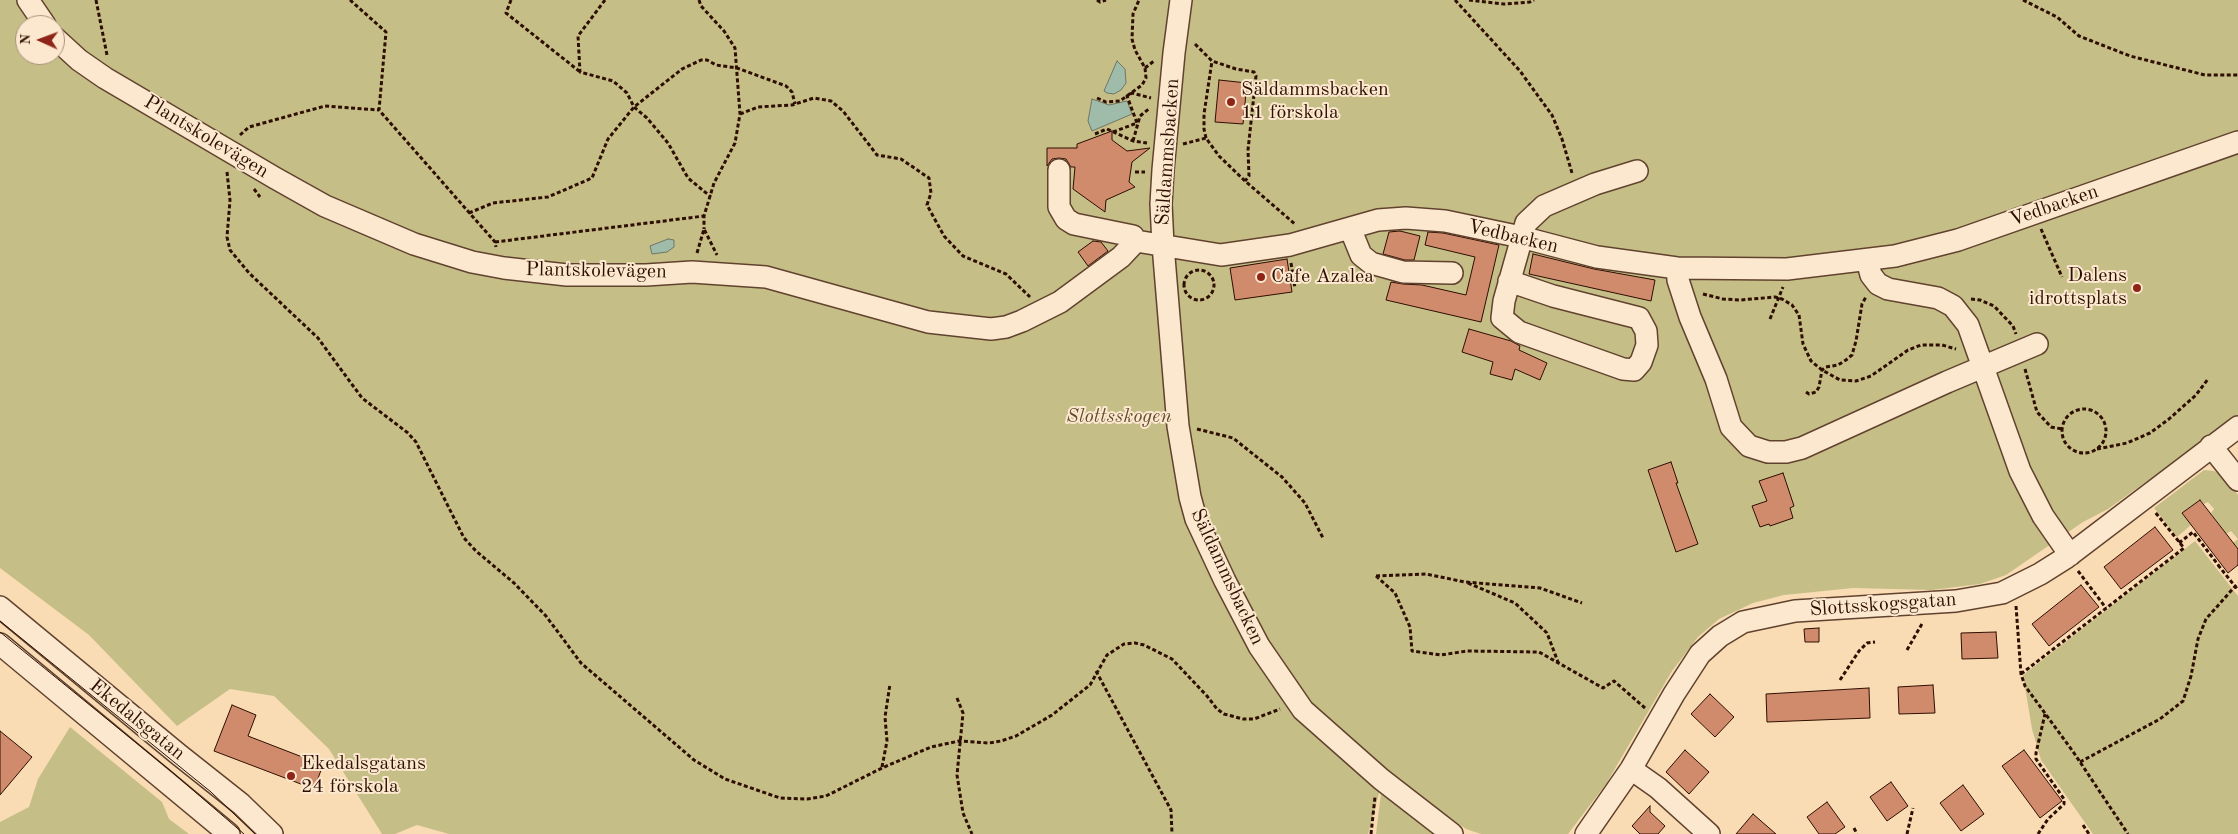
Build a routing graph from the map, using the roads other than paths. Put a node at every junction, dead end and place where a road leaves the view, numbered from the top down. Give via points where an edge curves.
1 (28, 0) edge
2 (1181, 0) edge
3 (38, 15) edge
4 (65, 47) edge
5 (2238, 142) edge
6 (1058, 170) dead end
7 (1637, 171) dead end
8 (1350, 228) junction
9 (1521, 237) junction
10 (1136, 241) junction
11 (1163, 245) junction
12 (1867, 260) junction
13 (1452, 273) dead end
14 (1678, 277) junction
15 (1509, 281) junction
16 (2036, 344) dead end
17 (1979, 369) junction
18 (2238, 427) edge
19 (2211, 446) junction
20 (2238, 480) edge
21 (2068, 556) junction
22 (0, 607) edge
23 (0, 644) edge
24 (1631, 769) junction
25 (230, 834) edge
26 (272, 834) edge
27 (1452, 834) edge
28 (1586, 834) edge
29 (1709, 834) edge

1 - 3 street
2 - 11 street, Säldammsbacken via 1165,146
4 - 10 street, Plantskolevägen via 104,78 325,206 414,244 504,268 567,275 692,272 766,277 928,322 991,329 1022,321 1060,302 1121,257
5 - 12 street, Vedbacken via 1958,240
6 - 10 street via 1059,207 1066,219 1074,224 1133,236
7 - 9 street via 1579,190 1544,206 1526,223
8 - 9 street, Vedbacken via 1378,220 1406,218 1445,221
8 - 11 street, Vedbacken via 1288,245 1221,255
8 - 13 street via 1362,255 1371,263 1403,272
9 - 14 street, Vedbacken
9 - 15 street
10 - 11 street
11 - 27 street, Säldammsbacken via 1178,426 1190,498 1221,573 1259,646 1294,699 1381,779
12 - 14 street, Vedbacken
12 - 17 street via 1871,275 1878,284 1888,289 1938,298 1953,306 1968,325
14 - 17 street via 1731,427 1749,446 1768,452 1802,448
15 - 15 street via 1502,318 1519,332 1623,369 1634,370 1642,362 1647,344 1646,331 1639,318
16 - 17 street
17 - 21 street via 2020,471
18 - 19 street, Slottsskogsgatan
19 - 20 street
19 - 21 street, Slottsskogsgatan
21 - 24 street, Slottsskogsgatan via 2014,588 1993,596 1795,611 1743,622 1700,654
22 - 26 street, Ekedalsgatan via 241,804
23 - 25 street, Ekedalsgatan
24 - 28 street, Slottsskogsgatan
24 - 29 street via 1658,788

